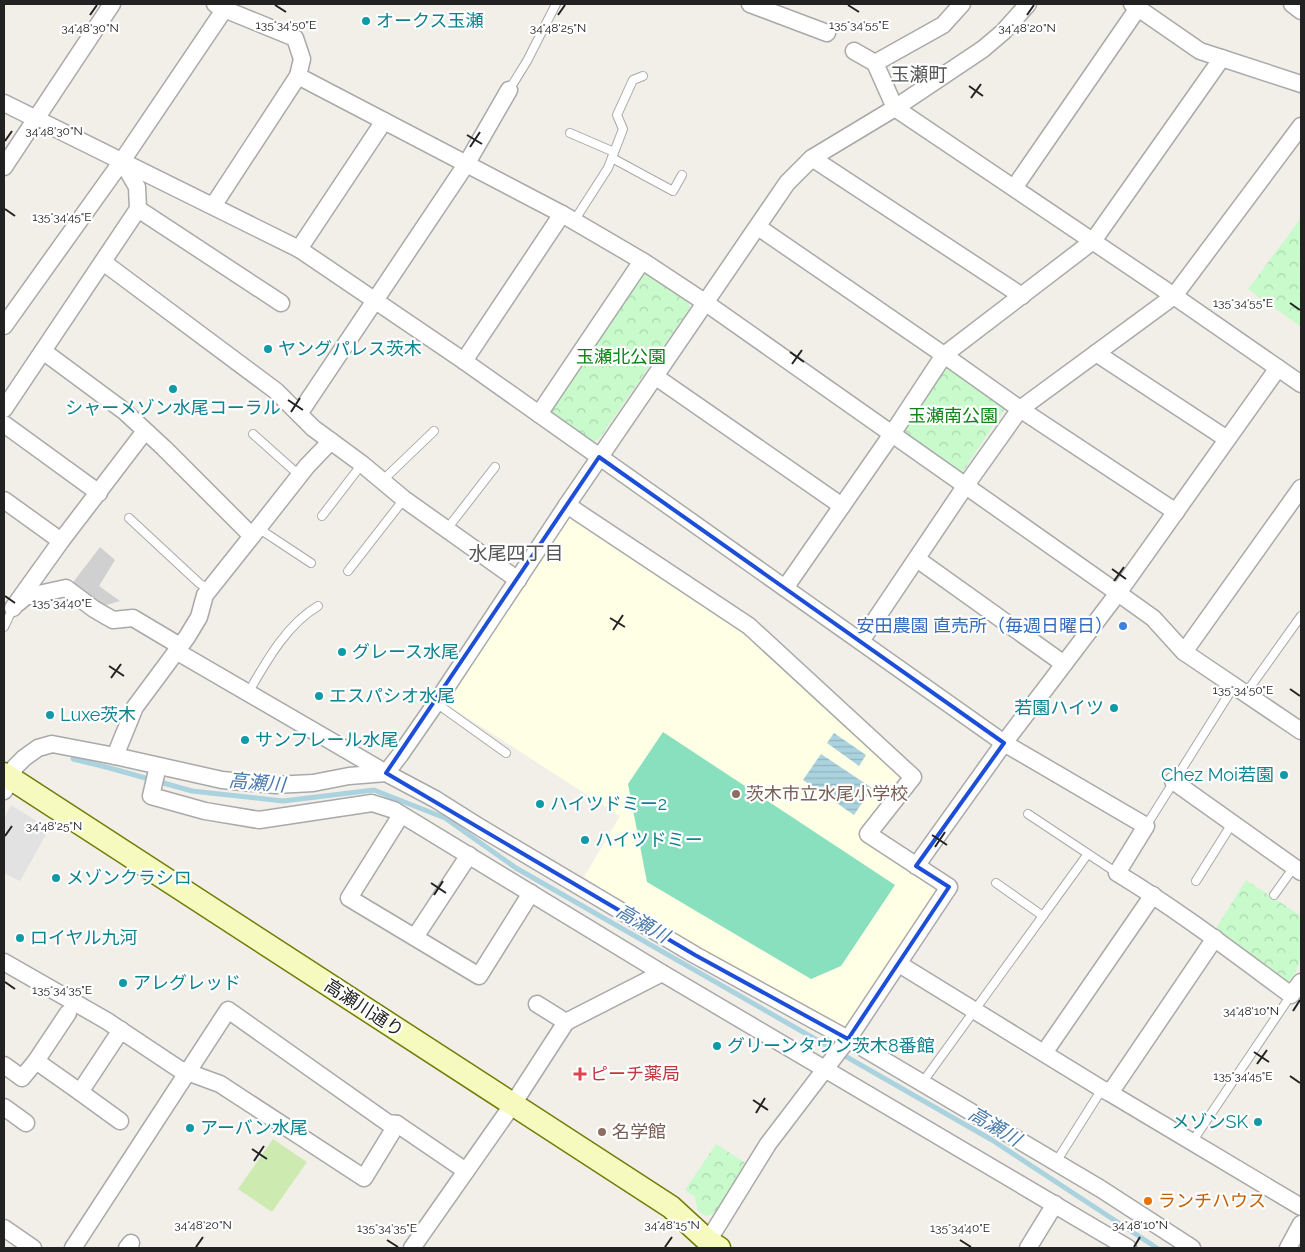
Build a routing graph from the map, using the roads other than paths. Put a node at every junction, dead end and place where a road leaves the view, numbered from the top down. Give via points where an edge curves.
1 (112, 4) edge
2 (556, 4) edge
3 (750, 4) edge
4 (962, 4) edge
5 (1028, 4) edge
6 (1292, 4) edge
7 (222, 6) edge
8 (1135, 6) edge
9 (1301, 11) edge
10 (827, 33) dead end
11 (854, 50) dead end
12 (1222, 58) junction
13 (875, 63) junction
14 (298, 76) junction
15 (643, 76) dead end
16 (1301, 84) edge
17 (509, 90) joint
18 (4, 103) edge
19 (894, 108) junction
20 (36, 118) junction
21 (384, 121) junction
22 (1301, 126) edge
23 (570, 133) dead end
24 (613, 155) junction
25 (812, 158) junction
26 (122, 161) junction
27 (467, 163) junction
28 (4, 167) edge
29 (682, 175) dead end
30 (1014, 188) junction
31 (213, 206) junction
32 (138, 209) junction
33 (568, 217) junction
34 (758, 227) junction
35 (1093, 242) junction
36 (300, 248) junction
37 (642, 261) junction
38 (103, 262) junction
39 (1022, 296) junction
40 (1174, 296) junction
41 (376, 301) junction
42 (281, 303) dead end
43 (706, 303) junction
44 (4, 324) edge
45 (43, 351) junction
46 (1096, 354) junction
47 (944, 355) junction
48 (464, 361) junction
49 (1278, 368) junction
50 (656, 377) junction
51 (1301, 384) edge
52 (4, 409) edge
53 (1020, 409) junction
54 (299, 414) junction
55 (539, 414) junction
56 (4, 424) edge
57 (145, 431) junction
58 (434, 431) dead end
59 (253, 434) dead end
60 (892, 434) junction
61 (1227, 439) junction
62 (332, 441) junction
63 (599, 457) junction
64 (362, 464) junction
65 (495, 467) dead end
66 (299, 475) junction
67 (382, 481) junction
68 (966, 485) junction
69 (1301, 488) edge
70 (99, 493) junction
71 (404, 499) junction
72 (4, 500) edge
73 (567, 505) junction
74 (842, 506) junction
75 (1176, 512) junction
76 (322, 516) dead end
77 (129, 518) dead end
78 (447, 530) junction
79 (255, 532) junction
80 (61, 541) junction
81 (917, 559) junction
82 (311, 563) dead end
83 (348, 571) dead end
84 (518, 580) junction
85 (785, 588) junction
86 (208, 590) junction
87 (1118, 593) junction
88 (8, 605) edge
89 (318, 606) dead end
90 (1301, 616) edge
91 (4, 627) edge
92 (861, 641) junction
93 (178, 649) junction
94 (1184, 652) junction
95 (1064, 664) junction
96 (1240, 689) junction
97 (248, 692) junction
98 (436, 703) junction
99 (1301, 731) edge
100 (1004, 743) junction
101 (506, 753) dead end
102 (115, 756) junction
103 (158, 766) junction
104 (386, 772) junction
105 (6, 781) edge
106 (1173, 781) junction
107 (1028, 814) dead end
108 (401, 815) junction
109 (1233, 822) junction
110 (1146, 826) junction
111 (469, 855) junction
112 (1088, 855) junction
113 (916, 866) junction
114 (1298, 867) edge
115 (1117, 873) junction
116 (1196, 881) dead end
117 (996, 883) dead end
118 (531, 893) junction
119 (1153, 895) junction
120 (1274, 895) dead end
121 (1044, 916) junction
122 (415, 937) junction
123 (1215, 938) junction
124 (4, 962) edge
125 (899, 964) junction
126 (662, 974) junction
127 (1301, 982) edge
128 (1291, 995) junction
129 (537, 1004) dead end
130 (976, 1011) junction
131 (68, 1013) dead end
132 (566, 1022) junction
133 (121, 1030) junction
134 (848, 1039) junction
135 (1044, 1053) junction
136 (36, 1061) junction
137 (4, 1065) edge
138 (826, 1069) junction
139 (188, 1072) junction
140 (922, 1083) junction
141 (1106, 1091) junction
142 (80, 1092) junction
143 (513, 1104) junction
144 (4, 1107) edge
145 (120, 1120) dead end
146 (26, 1123) dead end
147 (398, 1124) junction
148 (1192, 1142) junction
149 (1056, 1162) junction
150 (466, 1171) junction
151 (1054, 1204) junction
152 (1301, 1207) edge
153 (1301, 1224) edge
154 (4, 1228) edge
155 (714, 1245) edge
156 (33, 1248) edge
157 (73, 1248) edge
158 (412, 1248) edge
159 (1028, 1248) edge
160 (1128, 1248) edge
161 (1192, 1248) edge
162 (1288, 1248) edge

1 - 20 street
2 - 17 lane
3 - 10 street
4 - 13 street via 942,25
5 - 19 street via 983,49
6 - 9 street
7 - 14 street via 295,38 302,59
7 - 26 street
8 - 12 street via 1200,51
8 - 30 street
11 - 13 street
12 - 16 street
12 - 35 street
13 - 19 street
14 - 21 street
14 - 31 street
15 - 24 lane via 633,80 617,115 623,129
17 - 27 street
18 - 20 street
19 - 25 street
19 - 30 street
20 - 26 street
20 - 28 street
21 - 27 street
21 - 36 street
22 - 40 street
23 - 24 lane
24 - 29 lane via 673,191
24 - 33 lane via 608,168
25 - 34 street via 787,183
25 - 39 street
26 - 31 street
26 - 32 street via 138,187
26 - 44 street
27 - 33 street
27 - 41 street
30 - 35 street
31 - 36 street
32 - 38 street
32 - 42 street
33 - 37 street
33 - 48 street
34 - 43 street
34 - 47 street
35 - 39 street
35 - 40 street
36 - 41 street
37 - 43 street
37 - 55 street
38 - 45 street
38 - 54 street via 276,391
39 - 47 street
40 - 46 street
40 - 49 street
41 - 48 street
41 - 54 street
43 - 50 street
43 - 60 street
45 - 52 street
45 - 57 street via 124,411
46 - 53 street
46 - 61 street
47 - 53 street
47 - 60 street
48 - 55 street
49 - 51 street
49 - 61 street
50 - 63 street
50 - 74 street
53 - 68 street
53 - 75 street
54 - 62 street
55 - 63 street
56 - 70 street
57 - 70 street
57 - 79 street
58 - 67 lane
59 - 66 lane
60 - 68 street
60 - 74 street
61 - 75 street
62 - 64 street
62 - 66 street
63 - 73 street
63 - 85 street
64 - 67 street
64 - 76 lane
65 - 78 lane
66 - 79 street
67 - 71 street
68 - 81 street
68 - 87 street
69 - 94 street
70 - 80 street
71 - 78 street
71 - 83 lane
72 - 80 street
73 - 84 street
73 - 113 street via 749,626 913,777 868,834
74 - 85 street
75 - 87 street
77 - 86 lane
78 - 84 street
79 - 82 lane
79 - 86 street
80 - 88 street
81 - 92 street
81 - 95 street
84 - 98 street
85 - 92 street
86 - 93 street via 199,616
87 - 94 street via 1153,618
87 - 95 street
88 - 91 lane
88 - 93 street via 25,597 66,588 113,620 133,618
89 - 97 lane via 307,612 270,655
90 - 96 lane
92 - 100 street
93 - 97 street
93 - 102 street via 135,707
94 - 96 street
95 - 100 street
96 - 99 street
96 - 106 lane
97 - 104 street
98 - 101 lane
98 - 104 street
100 - 110 street
100 - 113 street
102 - 103 street
102 - 105 street via 52,744 38,748 24,758
103 - 104 street via 222,780 275,785
103 - 108 street via 151,796 205,811 259,820 372,803
104 - 134 street via 695,955
105 - 143 street, 高瀬川通り
106 - 109 street
106 - 110 lane
107 - 112 lane
108 - 111 street
108 - 122 street via 349,898
109 - 114 street
109 - 116 lane
110 - 115 street
111 - 118 street
111 - 122 street
112 - 115 lane
112 - 121 lane
113 - 125 street via 949,888
114 - 120 lane
115 - 119 street
117 - 121 lane
118 - 122 street via 479,976
118 - 126 street
119 - 123 street
119 - 135 street
121 - 130 lane
123 - 128 street
123 - 141 street
124 - 133 street
125 - 130 street
125 - 134 street
126 - 132 street
126 - 138 street
127 - 128 street
128 - 148 lane
129 - 132 street
130 - 135 street
130 - 140 lane
131 - 136 street
132 - 143 street
133 - 139 street
133 - 142 street
134 - 138 street
134 - 140 street
135 - 141 street
136 - 137 street via 22,1078
136 - 142 street
138 - 151 street
138 - 155 street via 768,1144
139 - 147 street via 220,1084 364,1178
139 - 147 street via 228,1010 388,1123
139 - 157 street
140 - 149 street
141 - 148 street
141 - 149 lane
142 - 145 street
143 - 150 street
143 - 155 street, 高瀬川通り via 671,1207
144 - 146 street
147 - 150 street
148 - 152 street
149 - 161 street
150 - 158 street
151 - 159 street
151 - 160 street
153 - 162 street
154 - 156 street

